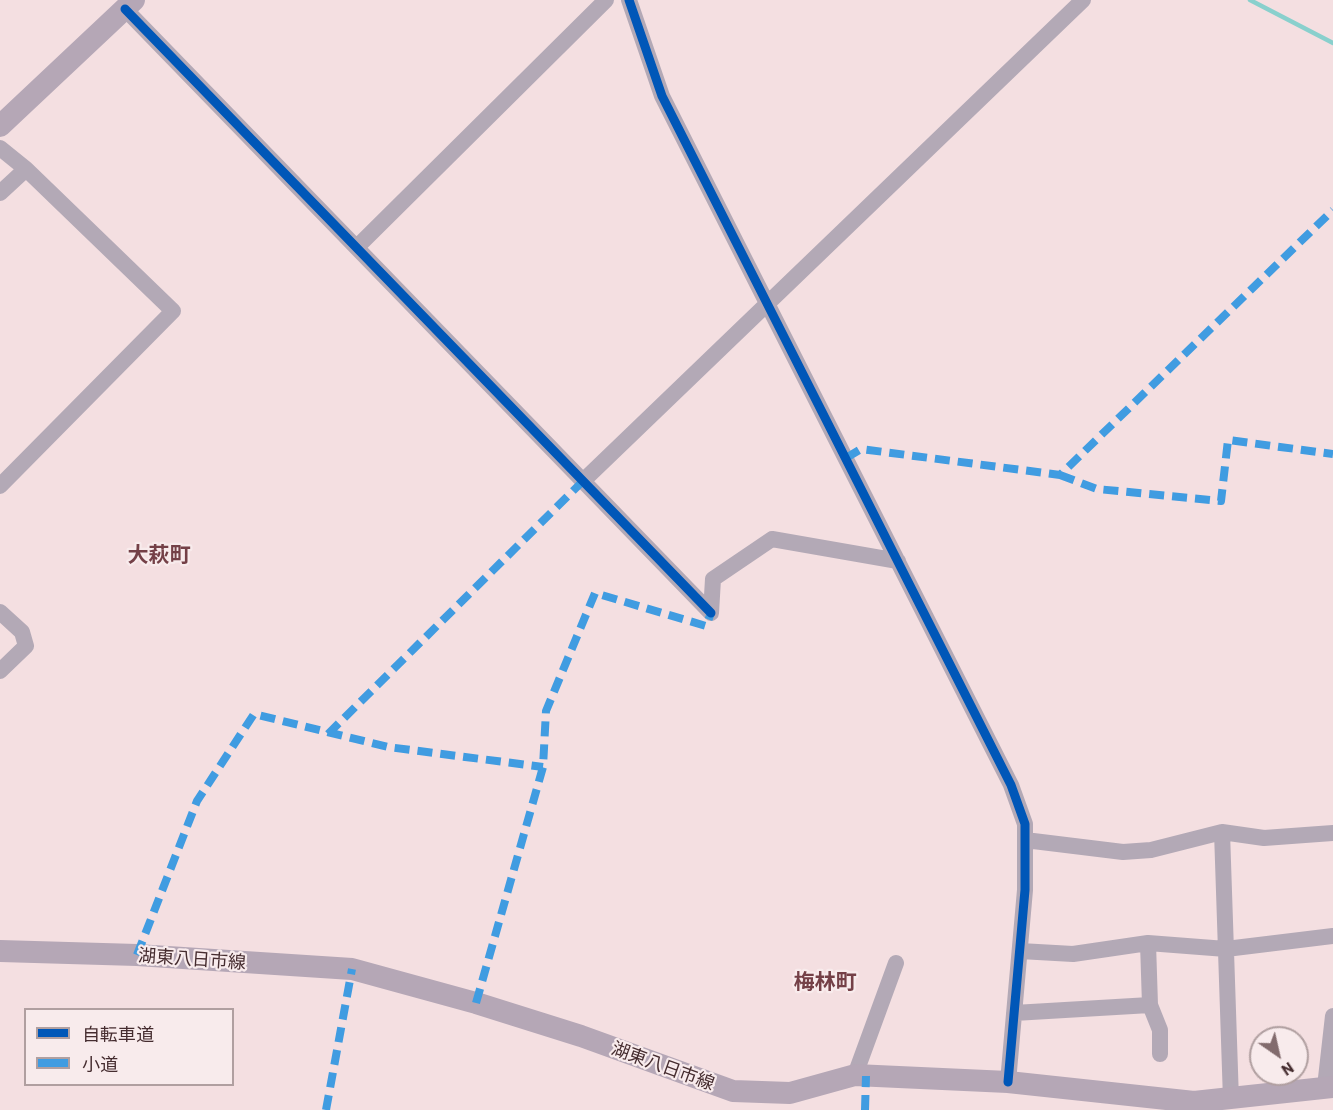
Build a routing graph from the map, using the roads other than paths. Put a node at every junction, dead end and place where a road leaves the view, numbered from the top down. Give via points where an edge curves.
1 (606, 0) edge
2 (629, 0) edge
3 (1083, 0) edge
4 (129, 5) edge
5 (0, 126) edge
6 (0, 148) edge
7 (26, 169) junction
8 (0, 192) edge
9 (357, 247) junction
10 (766, 303) junction
11 (583, 482) junction
12 (0, 486) edge
13 (898, 561) junction
14 (0, 612) edge
15 (0, 671) edge
16 (1222, 832) junction
17 (1333, 833) edge
18 (1025, 840) junction
19 (1333, 936) edge
20 (1148, 942) junction
21 (1226, 949) junction
22 (0, 951) edge
23 (1020, 951) junction
24 (896, 963) dead end
25 (1150, 1005) junction
26 (1014, 1013) junction
27 (1333, 1016) edge
28 (1160, 1054) dead end
29 (855, 1075) junction
30 (1008, 1082) junction
31 (1330, 1087) edge
32 (1231, 1100) junction

1 - 9 street
2 - 10 street via 662,96
3 - 10 street
4 - 5 main road
4 - 9 street
6 - 7 street
7 - 8 street
7 - 12 street via 173,311
9 - 11 street
10 - 11 street
10 - 13 street
11 - 13 street via 711,613 713,579 772,539
13 - 18 street via 1011,785 1025,824
14 - 15 street via 22,632 26,646
16 - 17 street via 1264,838
16 - 18 street via 1173,846 1123,852
16 - 21 street
18 - 23 street
19 - 21 street
20 - 21 street
20 - 23 street via 1073,954
20 - 25 street
21 - 32 street
22 - 29 main road, 湖東八日市線 via 137,955 352,969 581,1036 733,1091 790,1093
23 - 26 street
24 - 29 street
25 - 26 street
25 - 28 street via 1160,1030
26 - 30 street
27 - 31 street via 1325,1087
29 - 30 main road, 湖東八日市線
30 - 32 main road, 湖東八日市線 via 1194,1102
31 - 32 main road, 湖東八日市線

